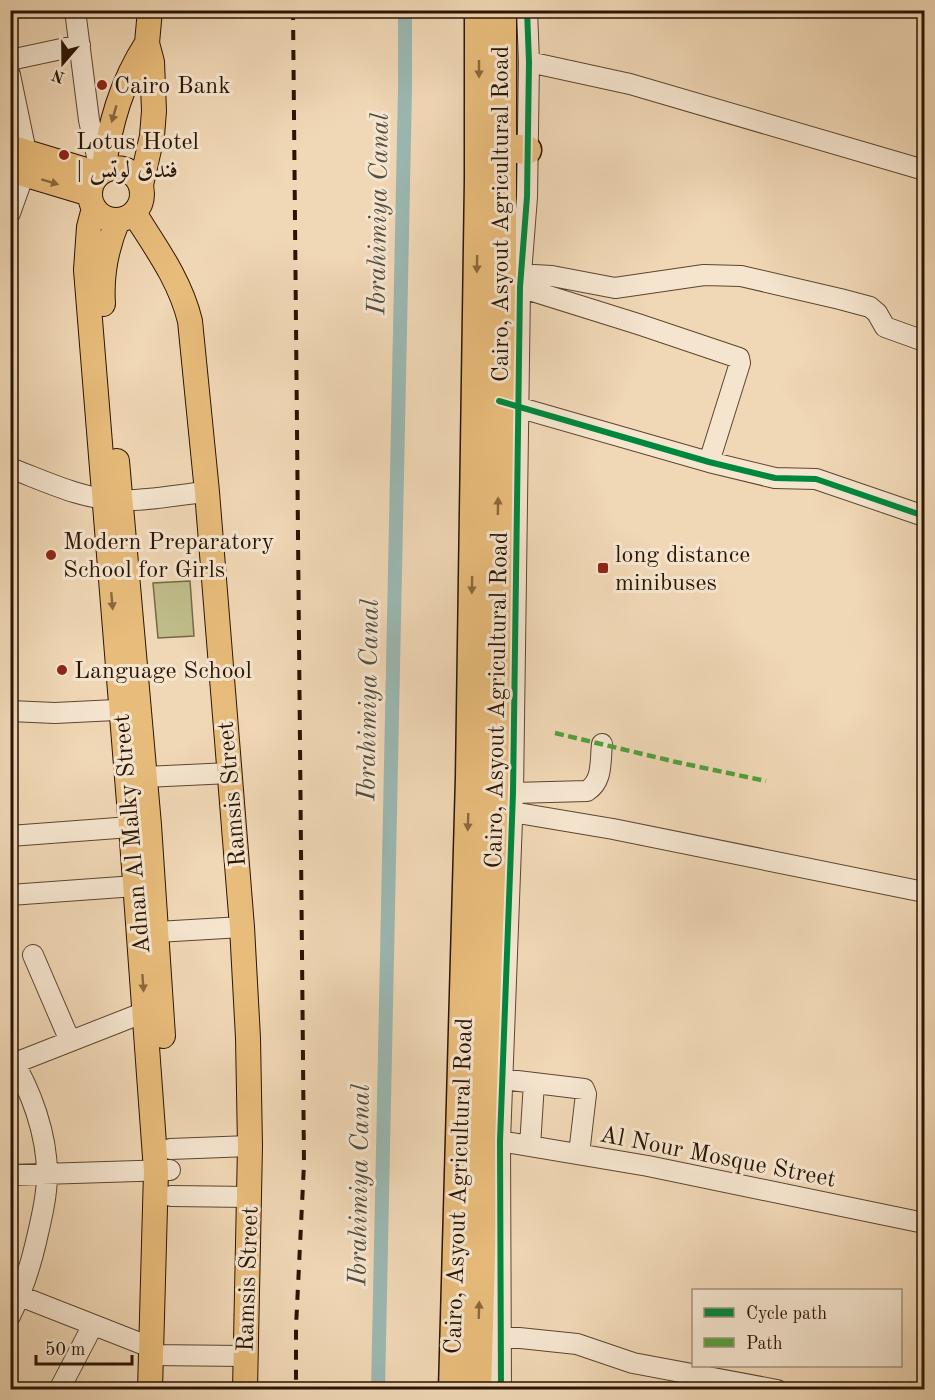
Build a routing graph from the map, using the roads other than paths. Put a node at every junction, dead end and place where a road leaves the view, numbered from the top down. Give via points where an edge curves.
1 (75, 10) edge
2 (150, 10) edge
3 (479, 10) edge
4 (502, 10) edge
5 (527, 10) edge
6 (147, 43) junction
7 (80, 45) junction
8 (10, 60) edge
9 (529, 62) junction
10 (10, 75) edge
11 (514, 149) junction
12 (18, 161) edge
13 (924, 170) edge
14 (97, 184) junction
15 (141, 185) junction
16 (10, 213) edge
17 (126, 217) junction
18 (514, 282) junction
19 (924, 341) edge
20 (509, 404) junction
21 (708, 462) junction
22 (10, 468) edge
23 (207, 492) junction
24 (112, 500) junction
25 (924, 516) edge
26 (130, 709) junction
27 (10, 711) edge
28 (602, 744) dead end
29 (230, 773) junction
30 (145, 777) junction
31 (497, 797) junction
32 (140, 826) junction
33 (10, 836) edge
34 (135, 886) junction
35 (924, 892) edge
36 (10, 895) edge
37 (242, 927) junction
38 (157, 932) junction
39 (33, 955) dead end
40 (145, 1012) junction
41 (70, 1041) junction
42 (13, 1059) edge
43 (502, 1079) junction
44 (534, 1083) junction
45 (500, 1141) junction
46 (250, 1146) junction
47 (530, 1146) junction
48 (579, 1154) junction
49 (165, 1163) junction
50 (47, 1174) junction
51 (10, 1175) edge
52 (171, 1196) junction
53 (250, 1197) junction
54 (924, 1223) edge
55 (20, 1296) junction
56 (10, 1316) edge
57 (93, 1324) junction
58 (501, 1336) junction
59 (155, 1352) junction
60 (466, 1354) junction
61 (244, 1356) junction
62 (59, 1389) edge
63 (150, 1389) edge
64 (166, 1389) edge
65 (244, 1389) edge
66 (453, 1389) edge
67 (477, 1389) edge
68 (501, 1389) edge
69 (777, 1389) edge

1 - 7 street
2 - 6 main road
3 -> 31 highway, Cairo, Asyout Agricultural Road via 479,180
4 - 11 highway, Cairo, Asyout Agricultural Road
5 - 9 street, Cairo, Asyout Agricultural Road
6 -> 14 main road, Adnan Al Malky Street via 126,78
6 - 15 main road via 152,62 154,111
7 - 8 street
7 - 14 street
9 - 11 street, Cairo, Asyout Agricultural Road
9 - 13 street via 630,84
10 - 12 street
11 - 18 highway, Cairo, Asyout Agricultural Road
12 - 14 main road
12 - 16 street
14 - 15 main road via 118,168 132,173
14 - 17 main road via 104,217
14 - 24 main road, Adnan Al Malky Street via 86,270
15 - 17 main road via 141,203
17 - 23 main road, Ramsis Street via 174,276 186,305
17 - 24 main road, Adnan Al Malky Street via 106,251 102,285
18 - 19 street via 534,275 552,276 615,288 704,275 741,276 870,307 885,327
18 - 20 highway, Cairo, Asyout Agricultural Road
18 - 21 street via 739,358
20 - 21 street
20 - 31 highway, Cairo, Asyout Agricultural Road
21 - 25 street via 775,478 816,479
22 - 24 street via 89,496
23 - 24 street
23 - 29 main road, Ramsis Street
24 - 26 main road, Adnan Al Malky Street
26 - 27 street
26 - 30 main road, Adnan Al Malky Street
26 - 32 main road, Adnan Al Malky Street
28 - 31 street via 598,780 586,791
29 - 30 street
29 - 37 main road, Ramsis Street
30 - 32 main road, Adnan Al Malky Street
31 - 35 street via 613,829
31 - 43 street, Cairo, Asyout Agricultural Road
31 - 60 highway, Cairo, Asyout Agricultural Road
32 - 33 street
32 - 34 main road, Adnan Al Malky Street
32 - 38 main road, Adnan Al Malky Street
34 - 36 street
34 -> 40 main road, Adnan Al Malky Street
37 - 38 street
37 - 46 main road, Ramsis Street
38 - 49 main road, Adnan Al Malky Street
39 - 41 street
40 - 41 street
40 - 49 main road, Adnan Al Malky Street
41 - 42 street
42 - 50 street via 34,1106 46,1152
43 - 44 street
43 - 45 street, Cairo, Asyout Agricultural Road
44 - 47 street
44 - 48 street via 585,1091
45 - 47 street, Al Nour Mosque Street
45 - 58 street, Cairo, Asyout Agricultural Road
46 - 49 street
46 - 53 main road, Ramsis Street
47 - 48 street, Al Nour Mosque Street
48 - 54 street, Al Nour Mosque Street
49 - 50 street
49 - 52 main road, Adnan Al Malky Street
49 - 59 main road, Adnan Al Malky Street
50 - 51 street
50 - 55 street via 42,1216
52 - 53 street
52 - 59 main road, Adnan Al Malky Street
53 - 61 main road, Ramsis Street
55 - 56 street
55 - 57 street
57 - 59 street
57 - 62 street
58 - 68 street, Cairo, Asyout Agricultural Road
58 - 69 street via 577,1344 633,1363
59 - 61 street
59 - 63 main road, Adnan Al Malky Street
59 - 64 main road, Adnan Al Malky Street
60 - 66 highway, Cairo, Asyout Agricultural Road
60 - 67 highway, Cairo, Asyout Agricultural Road
61 - 65 main road, Ramsis Street

